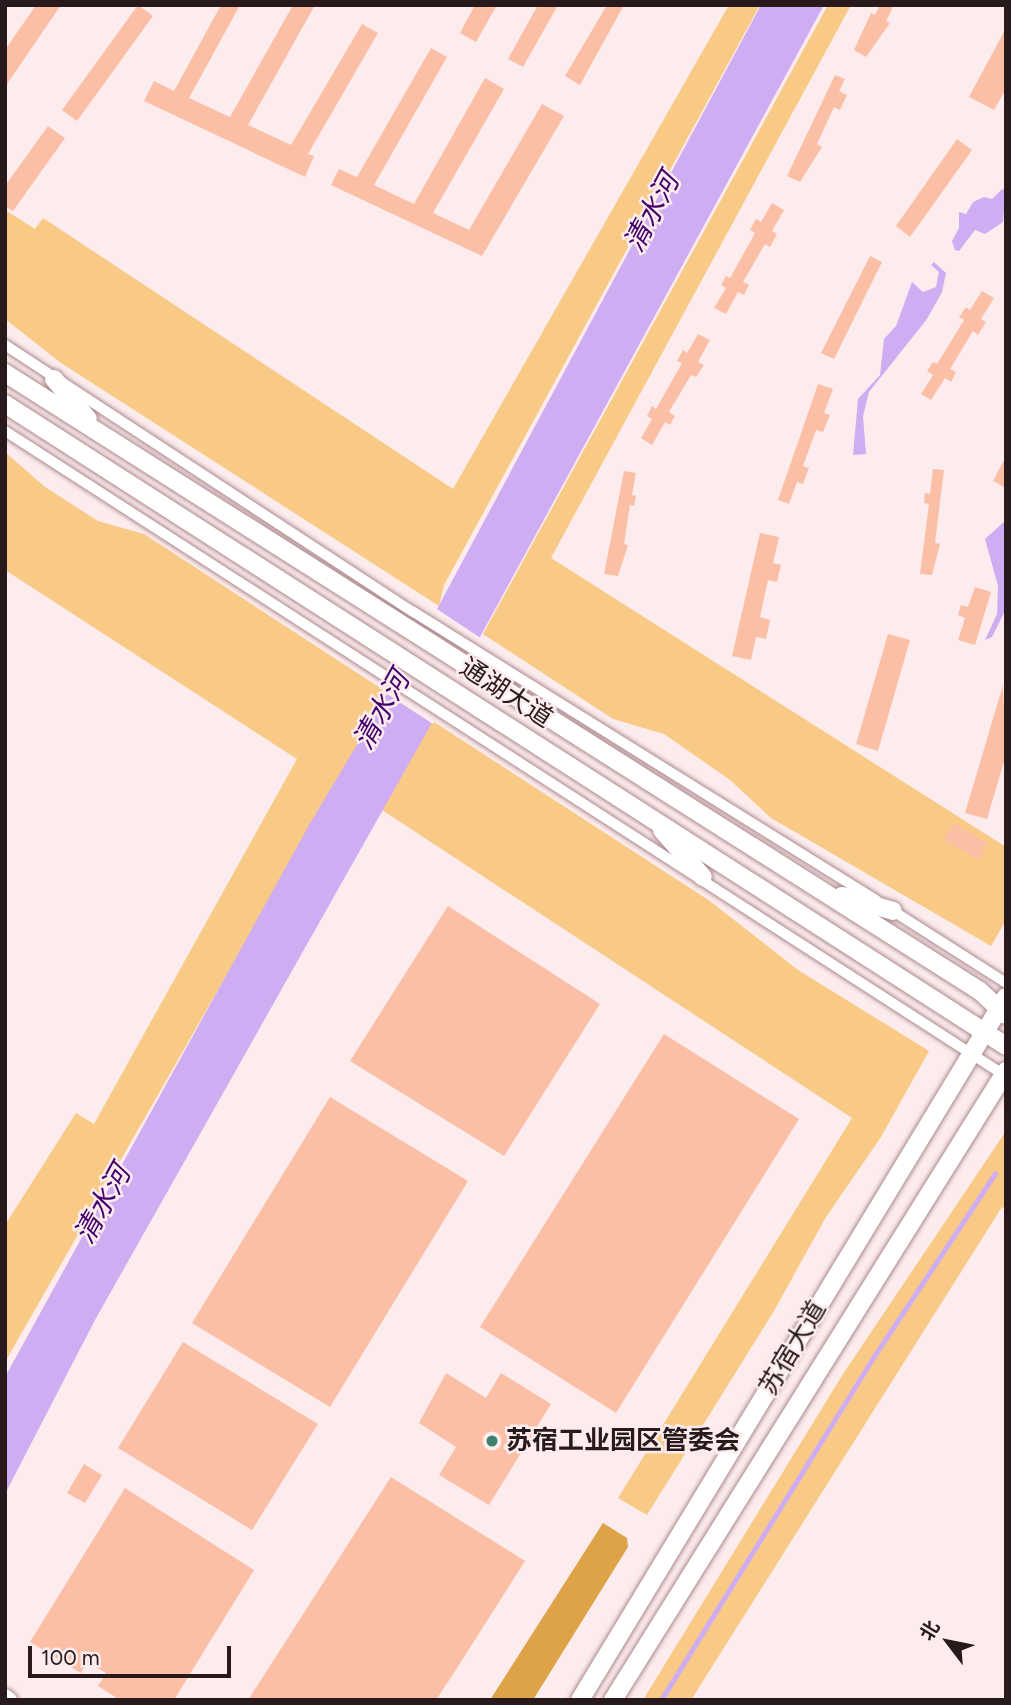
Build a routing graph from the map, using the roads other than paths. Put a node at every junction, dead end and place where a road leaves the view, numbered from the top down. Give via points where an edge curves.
1 (5, 345) edge
2 (5, 373) edge
3 (54, 379) junction
4 (5, 404) edge
5 (5, 431) edge
6 (99, 433) junction
7 (408, 619) junction
8 (648, 814) junction
9 (703, 877) junction
10 (823, 890) junction
11 (893, 911) junction
12 (1006, 983) edge
13 (1003, 1007) edge
14 (985, 1032) junction
15 (1006, 1046) edge
16 (972, 1054) junction
17 (1005, 1073) edge
18 (580, 1700) edge
19 (613, 1700) edge

1 - 3 street
2 - 6 main road, 通湖大道
3 - 6 main road
3 - 7 street
4 - 8 main road, 通湖大道
5 - 9 street
6 - 7 main road, 通湖大道
7 - 10 main road, 通湖大道 via 542,717
7 - 11 street via 551,698
8 - 9 main road
8 - 14 main road, 通湖大道
9 - 16 street
10 - 11 main road
10 - 13 main road, 通湖大道
11 - 12 street
13 - 14 main road, 苏宿大道
14 - 15 main road, 通湖大道
14 - 16 main road, 苏宿大道
16 - 17 street
16 - 18 main road, 苏宿大道
17 - 19 main road, 苏宿大道

